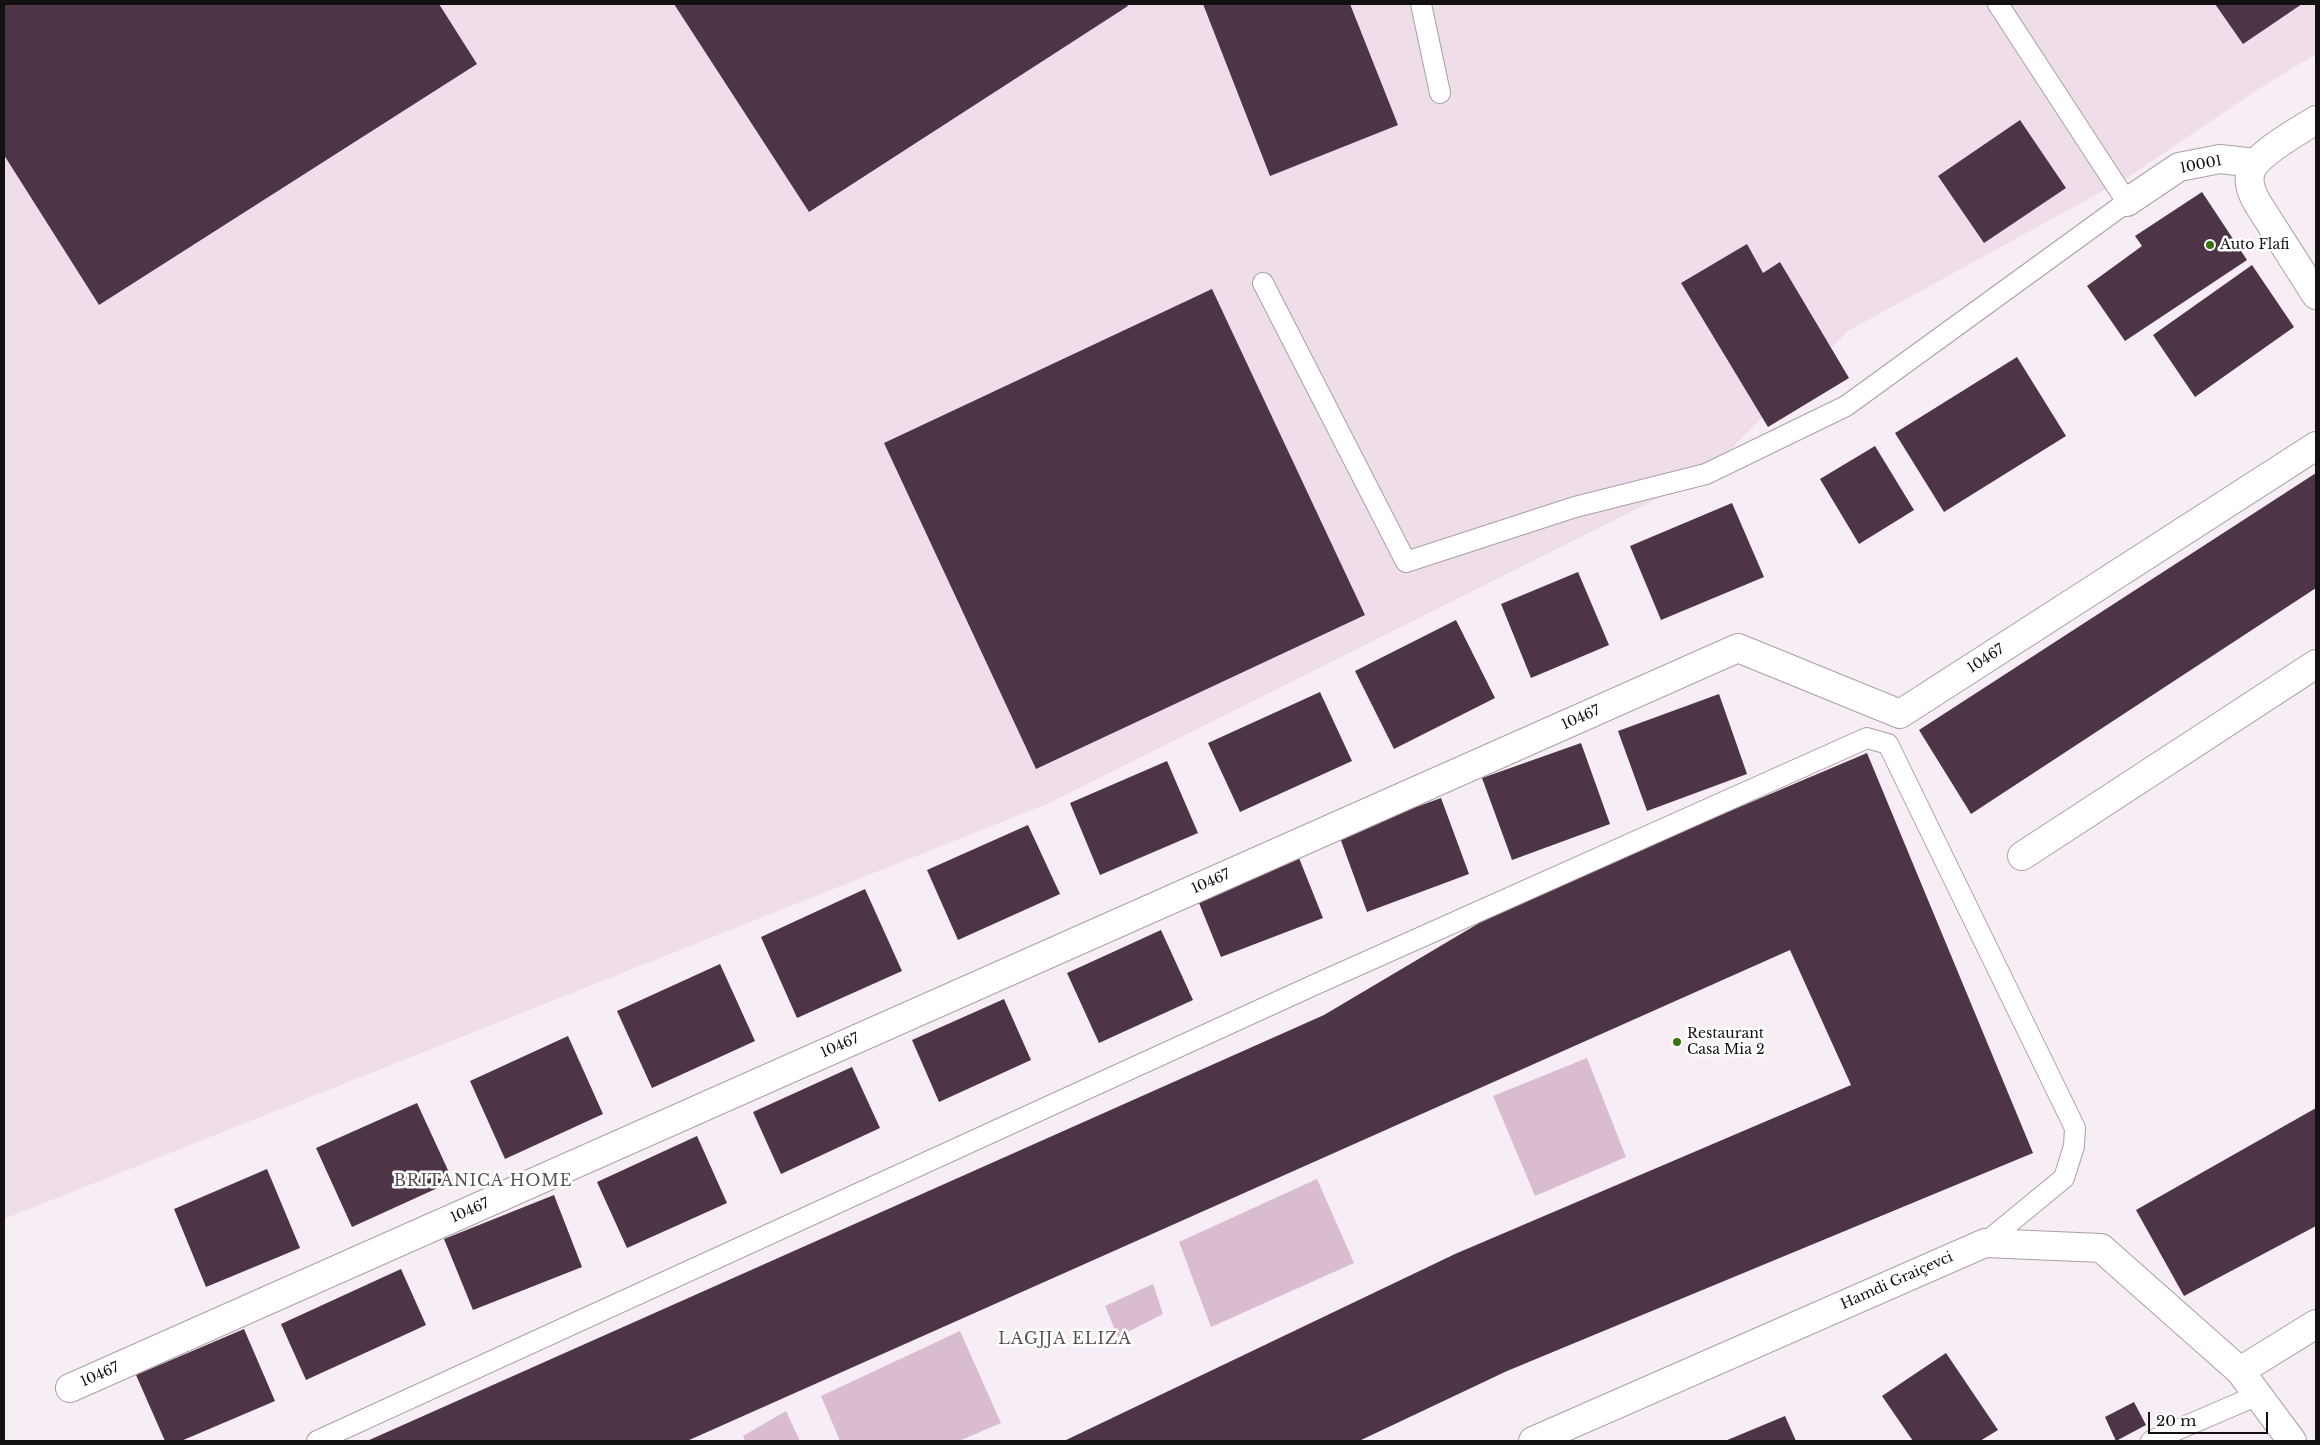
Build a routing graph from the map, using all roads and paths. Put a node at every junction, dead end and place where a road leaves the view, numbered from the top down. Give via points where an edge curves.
1 (1421, 4) edge
2 (1998, 4) edge
3 (1440, 93) dead end
4 (2316, 120) edge
5 (2255, 163) junction
6 (2127, 202) junction
7 (1263, 283) dead end
8 (2316, 295) edge
9 (2316, 446) edge
10 (2316, 664) edge
11 (2022, 856) dead end
12 (1985, 1243) junction
13 (2316, 1324) edge
14 (2240, 1371) junction
15 (70, 1388) dead end
16 (2258, 1395) junction
17 (317, 1441) edge
18 (1533, 1441) edge
19 (2151, 1441) edge
20 (2292, 1441) edge

1 - 3 lane
2 - 6 lane
4 - 5 street
5 - 6 street, 10001 via 2220,159 2179,167
5 - 8 street via 2250,175 2250,188
6 - 7 lane via 1846,406 1706,474 1575,507 1406,562
9 - 15 street, 10467 via 1900,714 1738,648
10 - 11 street
12 - 14 street, Hamdi Graiçevci via 2101,1248
12 - 17 lane via 2064,1178 2074,1146 2074,1128 1888,744 1867,738 1314,985
12 - 18 street, Hamdi Graiçevci
13 - 14 street
14 - 16 street, Hamdi Graiçevci
16 - 19 lane
16 - 20 street, Hamdi Graiçevci

